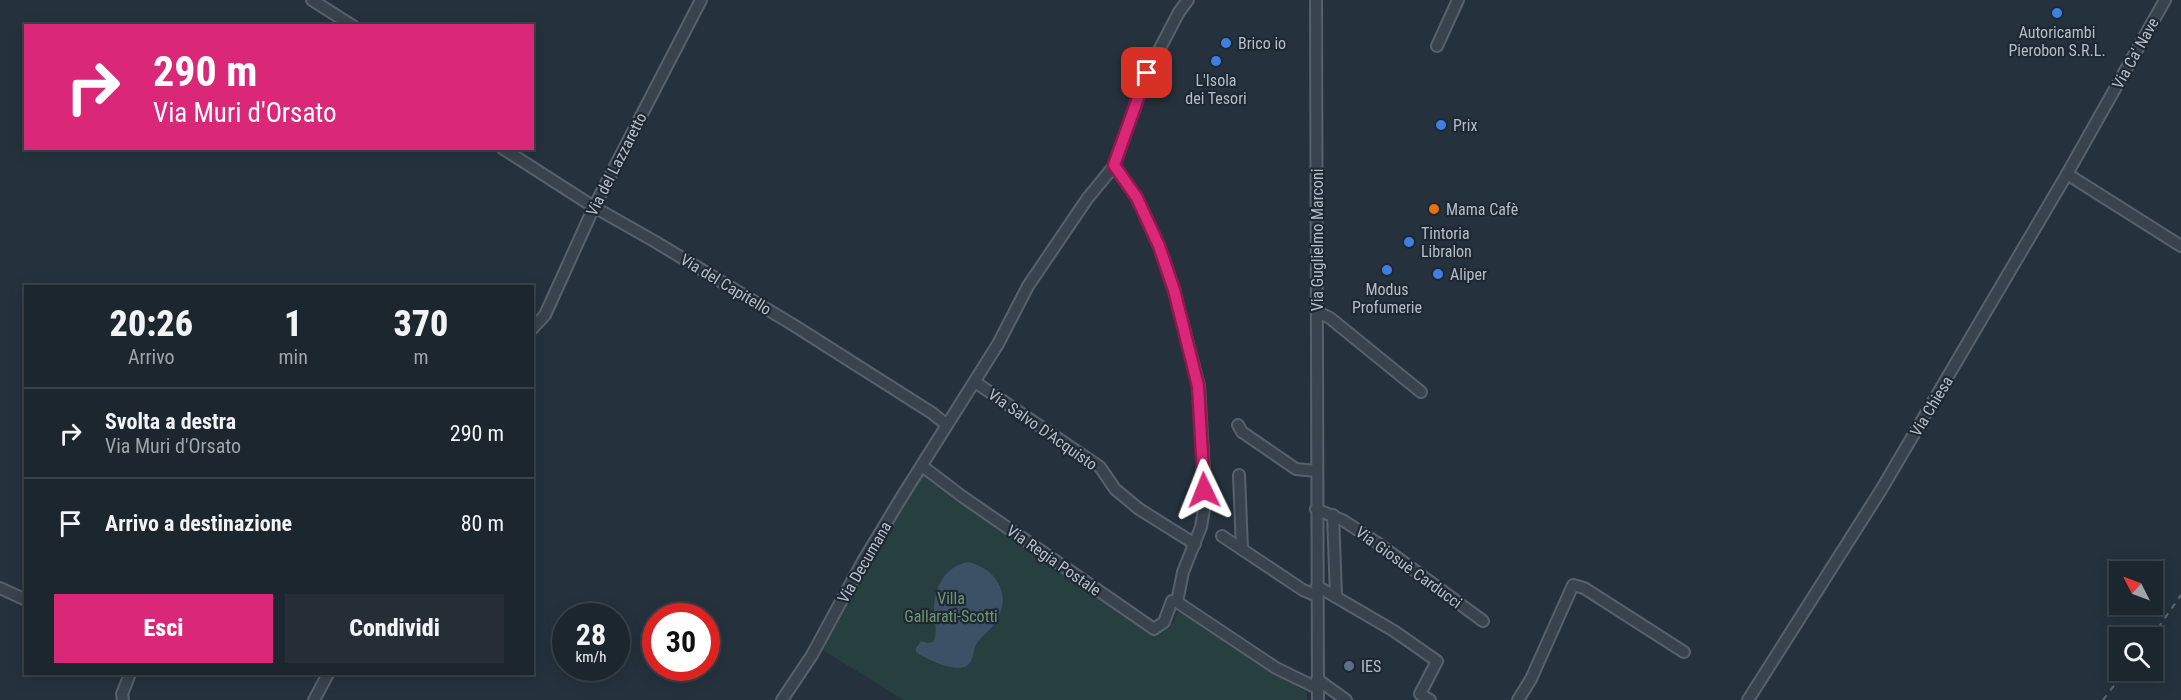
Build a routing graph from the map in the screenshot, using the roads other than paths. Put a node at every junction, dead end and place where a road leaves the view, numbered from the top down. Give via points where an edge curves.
1 (312, 0) edge
2 (701, 0) edge
3 (1188, 0) edge
4 (1458, 0) edge
5 (2165, 0) edge
6 (1316, 4) edge
7 (350, 24) edge
8 (1437, 46) dead end
9 (2105, 107) joint
10 (505, 150) edge
11 (1114, 165) junction
12 (2067, 174) junction
13 (594, 207) junction
14 (2181, 246) edge
15 (1316, 311) junction
16 (534, 327) edge
17 (975, 382) junction
18 (1421, 392) dead end
19 (947, 425) junction
20 (1238, 425) dead end
21 (922, 466) junction
22 (1316, 471) junction
23 (1239, 476) dead end
24 (1316, 509) junction
25 (1333, 515) junction
26 (1222, 536) dead end
27 (1195, 544) junction
28 (1242, 549) junction
29 (0, 588) edge
30 (1317, 591) junction
31 (1336, 596) junction
32 (24, 599) edge
33 (1177, 602) junction
34 (1483, 621) dead end
35 (1684, 652) dead end
36 (130, 675) edge
37 (327, 675) edge
38 (1317, 684) junction
39 (123, 700) edge
40 (314, 700) edge
41 (782, 700) edge
42 (1318, 700) edge
43 (1346, 700) edge
44 (1430, 700) edge
45 (1518, 700) edge
46 (1748, 700) edge

1 - 7 street
2 - 13 street, Via del Lazzaretto
3 - 11 street, Via Decumana via 1147,73
4 - 8 street
5 - 9 street, Via Ca' Nave
6 - 15 street, Via Guglielmo Marconi
9 - 12 street, Via Chiesa
10 - 13 street, Via del Capitello
11 - 17 street, Via Decumana via 1028,286
11 - 27 street, Via Regia Postale via 1137,198 1159,246 1198,386 1204,509
12 - 14 street
12 - 46 street, Via Chiesa via 1881,490
13 - 16 street, Via del Lazzaretto via 545,315
13 - 19 street, Via del Capitello via 795,326
15 - 18 street
15 - 22 street, Via Guglielmo Marconi
17 - 19 street, Via Decumana
17 - 27 street, Via Salvo D'Acquisto via 1100,466 1115,489 1139,509
19 - 21 street, Via Decumana
20 - 22 street via 1242,432 1296,469
21 - 33 street, Via Regia Postale via 1154,629 1164,622 1172,601
21 - 41 street, Via Decumana
22 - 24 street, Via Guglielmo Marconi
23 - 28 street
24 - 25 street, Via Giosuè Carducci
24 - 30 street, Via Guglielmo Marconi
25 - 31 street, Via Giosuè Carducci
25 - 34 street, Via Giosuè Carducci
26 - 28 street
27 - 33 street, Via Regia Postale via 1183,572
28 - 30 street via 1293,583
29 - 32 street
30 - 31 street
30 - 38 street, Via Guglielmo Marconi
31 - 44 street via 1437,661 1420,694
33 - 38 street via 1276,669
35 - 45 street via 1584,588 1573,585
36 - 39 street
37 - 40 street
38 - 42 street, Via Guglielmo Marconi
38 - 43 street

